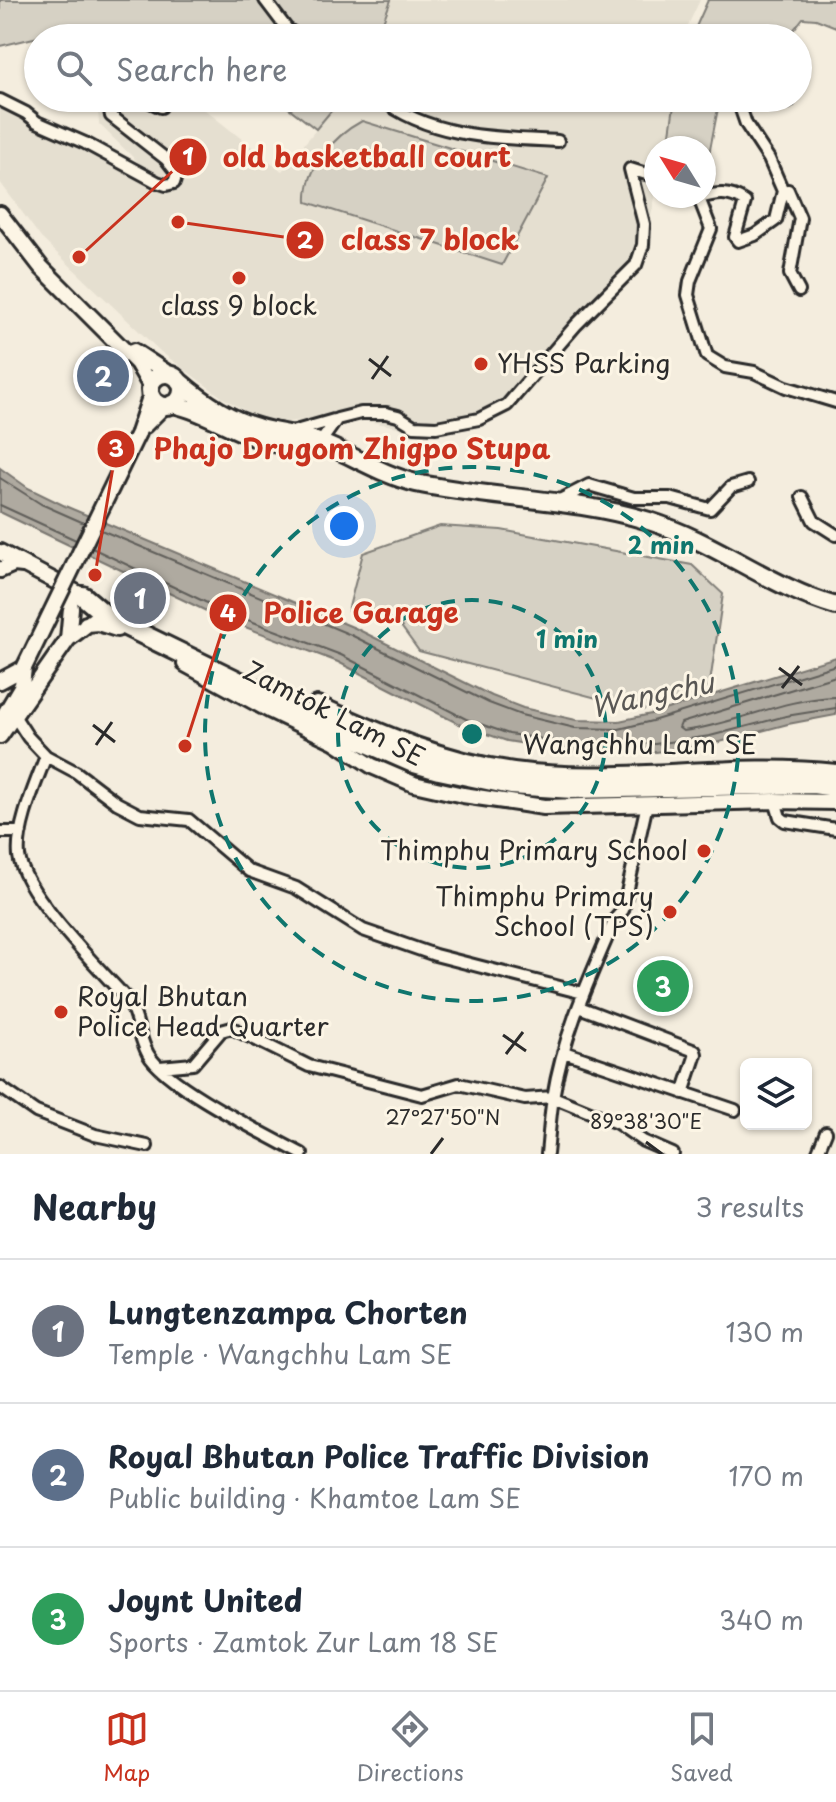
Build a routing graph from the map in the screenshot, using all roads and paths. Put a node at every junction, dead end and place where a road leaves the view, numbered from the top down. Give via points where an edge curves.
1 (265, 0) edge
2 (283, 24) edge
3 (0, 100) edge
4 (24, 112) edge
5 (24, 112) edge
6 (110, 112) edge
7 (405, 112) edge
8 (742, 112) edge
9 (558, 141) dead end
10 (644, 173) edge
11 (783, 191) junction
12 (716, 194) edge
13 (702, 208) edge
14 (0, 214) edge
15 (799, 291) dead end
16 (105, 330) junction
17 (174, 378) junction
18 (151, 390) junction
19 (836, 402) edge
20 (169, 405) junction
21 (337, 419) junction
22 (138, 433) junction
23 (286, 433) junction
24 (320, 443) junction
25 (748, 482) dead end
26 (802, 497) dead end
27 (556, 502) junction
28 (836, 535) edge
29 (0, 552) edge
30 (24, 565) junction
31 (0, 570) edge
32 (75, 592) junction
33 (836, 606) edge
34 (109, 618) junction
35 (86, 624) junction
36 (68, 639) junction
37 (24, 668) junction
38 (0, 681) edge
39 (15, 717) junction
40 (0, 722) edge
41 (0, 736) edge
42 (46, 756) junction
43 (836, 774) edge
44 (836, 787) edge
45 (775, 801) junction
46 (836, 802) edge
47 (647, 804) junction
48 (836, 829) edge
49 (0, 832) edge
50 (21, 832) junction
51 (583, 993) junction
52 (579, 1007) junction
53 (564, 1052) junction
54 (160, 1067) junction
55 (0, 1087) edge
56 (683, 1093) junction
57 (553, 1097) junction
58 (735, 1110) dead end
59 (826, 1132) dead end
60 (147, 1146) dead end
61 (302, 1154) edge
62 (547, 1154) edge
63 (673, 1154) edge
64 (817, 1154) edge

1 - 2 street
3 - 4 street
5 - 6 street via 157,182 174,183 177,173 166,159
7 - 9 street via 429,125 485,137
8 - 11 street
10 - 21 street via 630,169 644,224 636,265 576,325 517,396 465,423 425,428 386,413
11 - 12 street via 776,220 738,241 745,202
11 - 15 street via 788,190 800,218 790,274
13 - 19 street via 711,229 688,295 707,356 725,367
14 - 16 main road via 41,267
16 - 17 main road
16 - 18 main road via 144,372
17 - 18 main road via 159,375
17 - 20 main road via 181,395
17 - 23 main road via 233,419
18 - 20 main road via 156,402
18 - 22 main road
20 - 22 main road
20 - 24 main road via 270,442
21 - 23 street
21 - 24 street
22 - 37 main road, bridge
23 - 24 main road
24 - 27 main road via 404,480
25 - 27 street via 731,487 710,509 589,485
26 - 28 street via 814,521
27 - 33 main road via 667,527 786,588
29 - 30 main road, Wangchhu Lam SE
30 - 31 main road
30 - 32 main road, Wangchhu Lam SE
32 - 34 highway, Wangchhu Lam SE
32 - 36 main road
32 - 43 highway, Wangchhu Lam SE via 386,738 478,766 553,775 787,770
34 - 35 main road
34 - 44 highway, Wangchhu Lam SE via 347,734 439,770 511,785 572,789
35 - 36 main road
35 - 47 main road, Zamtok Lam SE via 120,631 414,784 544,807
36 - 39 main road
37 - 38 main road
37 - 40 main road via 22,685
39 - 41 main road
39 - 42 street
42 - 50 street
42 - 51 street via 140,815 189,820 249,871 296,888 363,930 435,955
45 - 46 main road, Zamtok Lam SE
45 - 47 main road, Zamtok Lam SE
45 - 48 street via 785,821
47 - 51 street via 623,910
49 - 50 street
50 - 54 street via 19,857 39,900 129,1001 148,1055
51 - 52 street
52 - 53 street
52 - 56 street via 695,1051
53 - 56 street
53 - 57 street
54 - 57 street via 193,1064 221,1031 232,1028 309,1066 422,1095 459,1084 525,1099
54 - 61 street via 196,1095
55 - 60 street via 36,1112 95,1135
56 - 58 street
57 - 62 street
57 - 63 street
59 - 64 street

